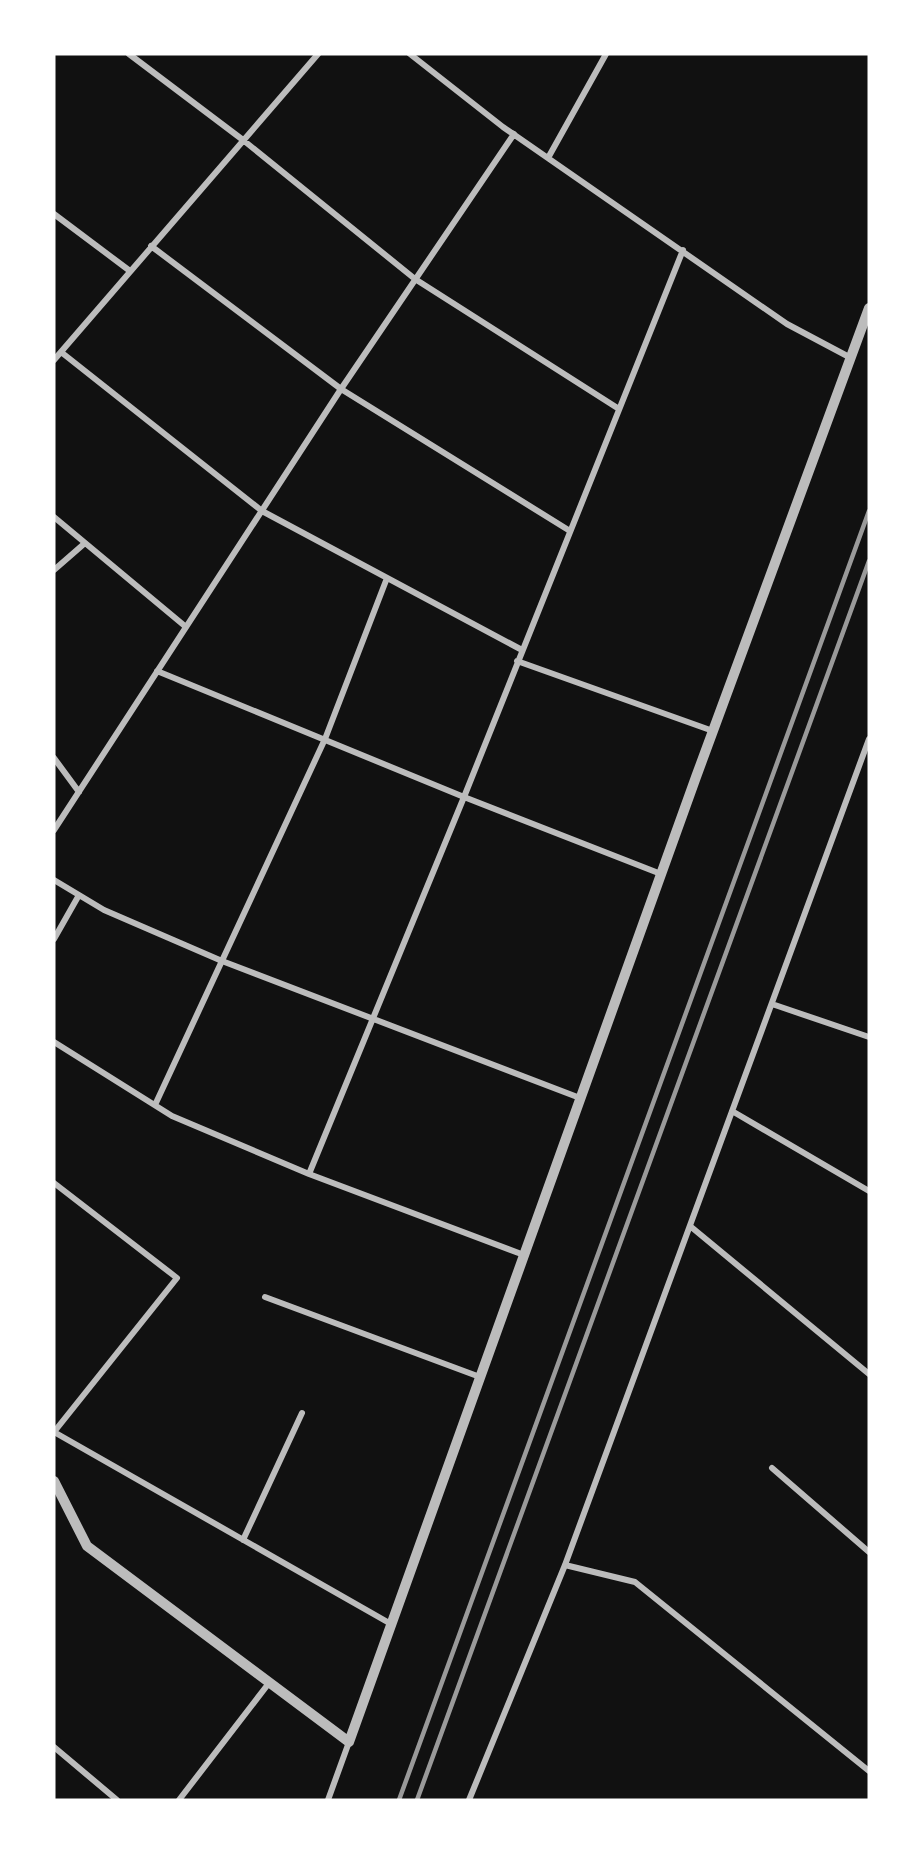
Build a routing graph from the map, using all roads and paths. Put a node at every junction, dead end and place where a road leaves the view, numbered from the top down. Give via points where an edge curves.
1 (129, 54) edge
2 (318, 54) edge
3 (410, 54) edge
4 (606, 54) edge
5 (514, 134) junction
6 (243, 140) junction
7 (548, 158) junction
8 (54, 214) edge
9 (151, 246) junction
10 (683, 250) junction
11 (130, 270) junction
12 (415, 279) junction
13 (869, 308) edge
14 (61, 352) junction
15 (851, 358) junction
16 (54, 360) edge
17 (341, 389) junction
18 (619, 409) junction
19 (261, 512) junction
20 (54, 517) edge
21 (570, 531) junction
22 (85, 543) junction
23 (54, 570) edge
24 (387, 578) junction
25 (186, 627) junction
26 (522, 650) junction
27 (517, 661) junction
28 (157, 671) junction
29 (713, 731) junction
30 (325, 739) junction
31 (869, 739) edge
32 (54, 758) edge
33 (79, 792) junction
34 (464, 798) junction
35 (54, 830) edge
36 (661, 874) junction
37 (54, 880) edge
38 (79, 895) junction
39 (54, 939) edge
40 (222, 961) junction
41 (772, 1004) junction
42 (373, 1019) junction
43 (869, 1037) edge
44 (54, 1042) edge
45 (580, 1098) junction
46 (155, 1105) junction
47 (732, 1111) junction
48 (309, 1174) junction
49 (54, 1183) edge
50 (869, 1191) edge
51 (690, 1226) junction
52 (524, 1255) junction
53 (265, 1297) dead end
54 (869, 1374) edge
55 (480, 1377) junction
56 (302, 1413) dead end
57 (54, 1432) edge
58 (772, 1468) dead end
59 (54, 1481) edge
60 (243, 1540) junction
61 (869, 1552) edge
62 (565, 1565) junction
63 (391, 1624) junction
64 (269, 1683) junction
65 (349, 1742) junction
66 (54, 1747) edge
67 (869, 1771) edge
68 (117, 1800) edge
69 (179, 1800) edge
70 (328, 1800) edge
71 (469, 1800) edge

1 - 6 street
2 - 6 street
3 - 5 street
4 - 7 street
5 - 7 street
5 - 12 street
6 - 9 street
6 - 12 street
7 - 10 street
8 - 11 street
9 - 11 street
9 - 17 street
10 - 15 street via 787,324
10 - 18 street
11 - 14 street
12 - 17 street
12 - 18 street
13 - 15 street
14 - 16 street
14 - 19 street
15 - 29 street
17 - 19 street
17 - 21 street
18 - 21 street
19 - 24 street
19 - 25 street
20 - 22 street
21 - 26 street
22 - 23 street
22 - 25 street
24 - 26 street
24 - 30 street
25 - 28 street
26 - 27 street
27 - 29 street
27 - 34 street
28 - 30 street
28 - 33 street
29 - 36 street
30 - 34 street
30 - 40 street
31 - 41 street
32 - 33 street
33 - 35 street
34 - 36 street
34 - 42 street
36 - 45 street
37 - 38 street
38 - 39 street
38 - 40 street via 104,910
40 - 42 street
40 - 46 street
41 - 43 street
41 - 47 street
42 - 45 street
42 - 48 street
44 - 46 street
45 - 52 street
46 - 48 street via 172,1116
47 - 50 street
47 - 51 street
48 - 52 street
49 - 57 street via 177,1278
51 - 54 street
51 - 62 street
52 - 55 street
53 - 55 street
55 - 63 street
56 - 60 street
57 - 60 street
58 - 61 street
59 - 64 street via 87,1546
60 - 63 street
62 - 67 street via 635,1582
62 - 71 street
63 - 65 street
64 - 65 street
64 - 69 street
65 - 70 street
66 - 68 street

